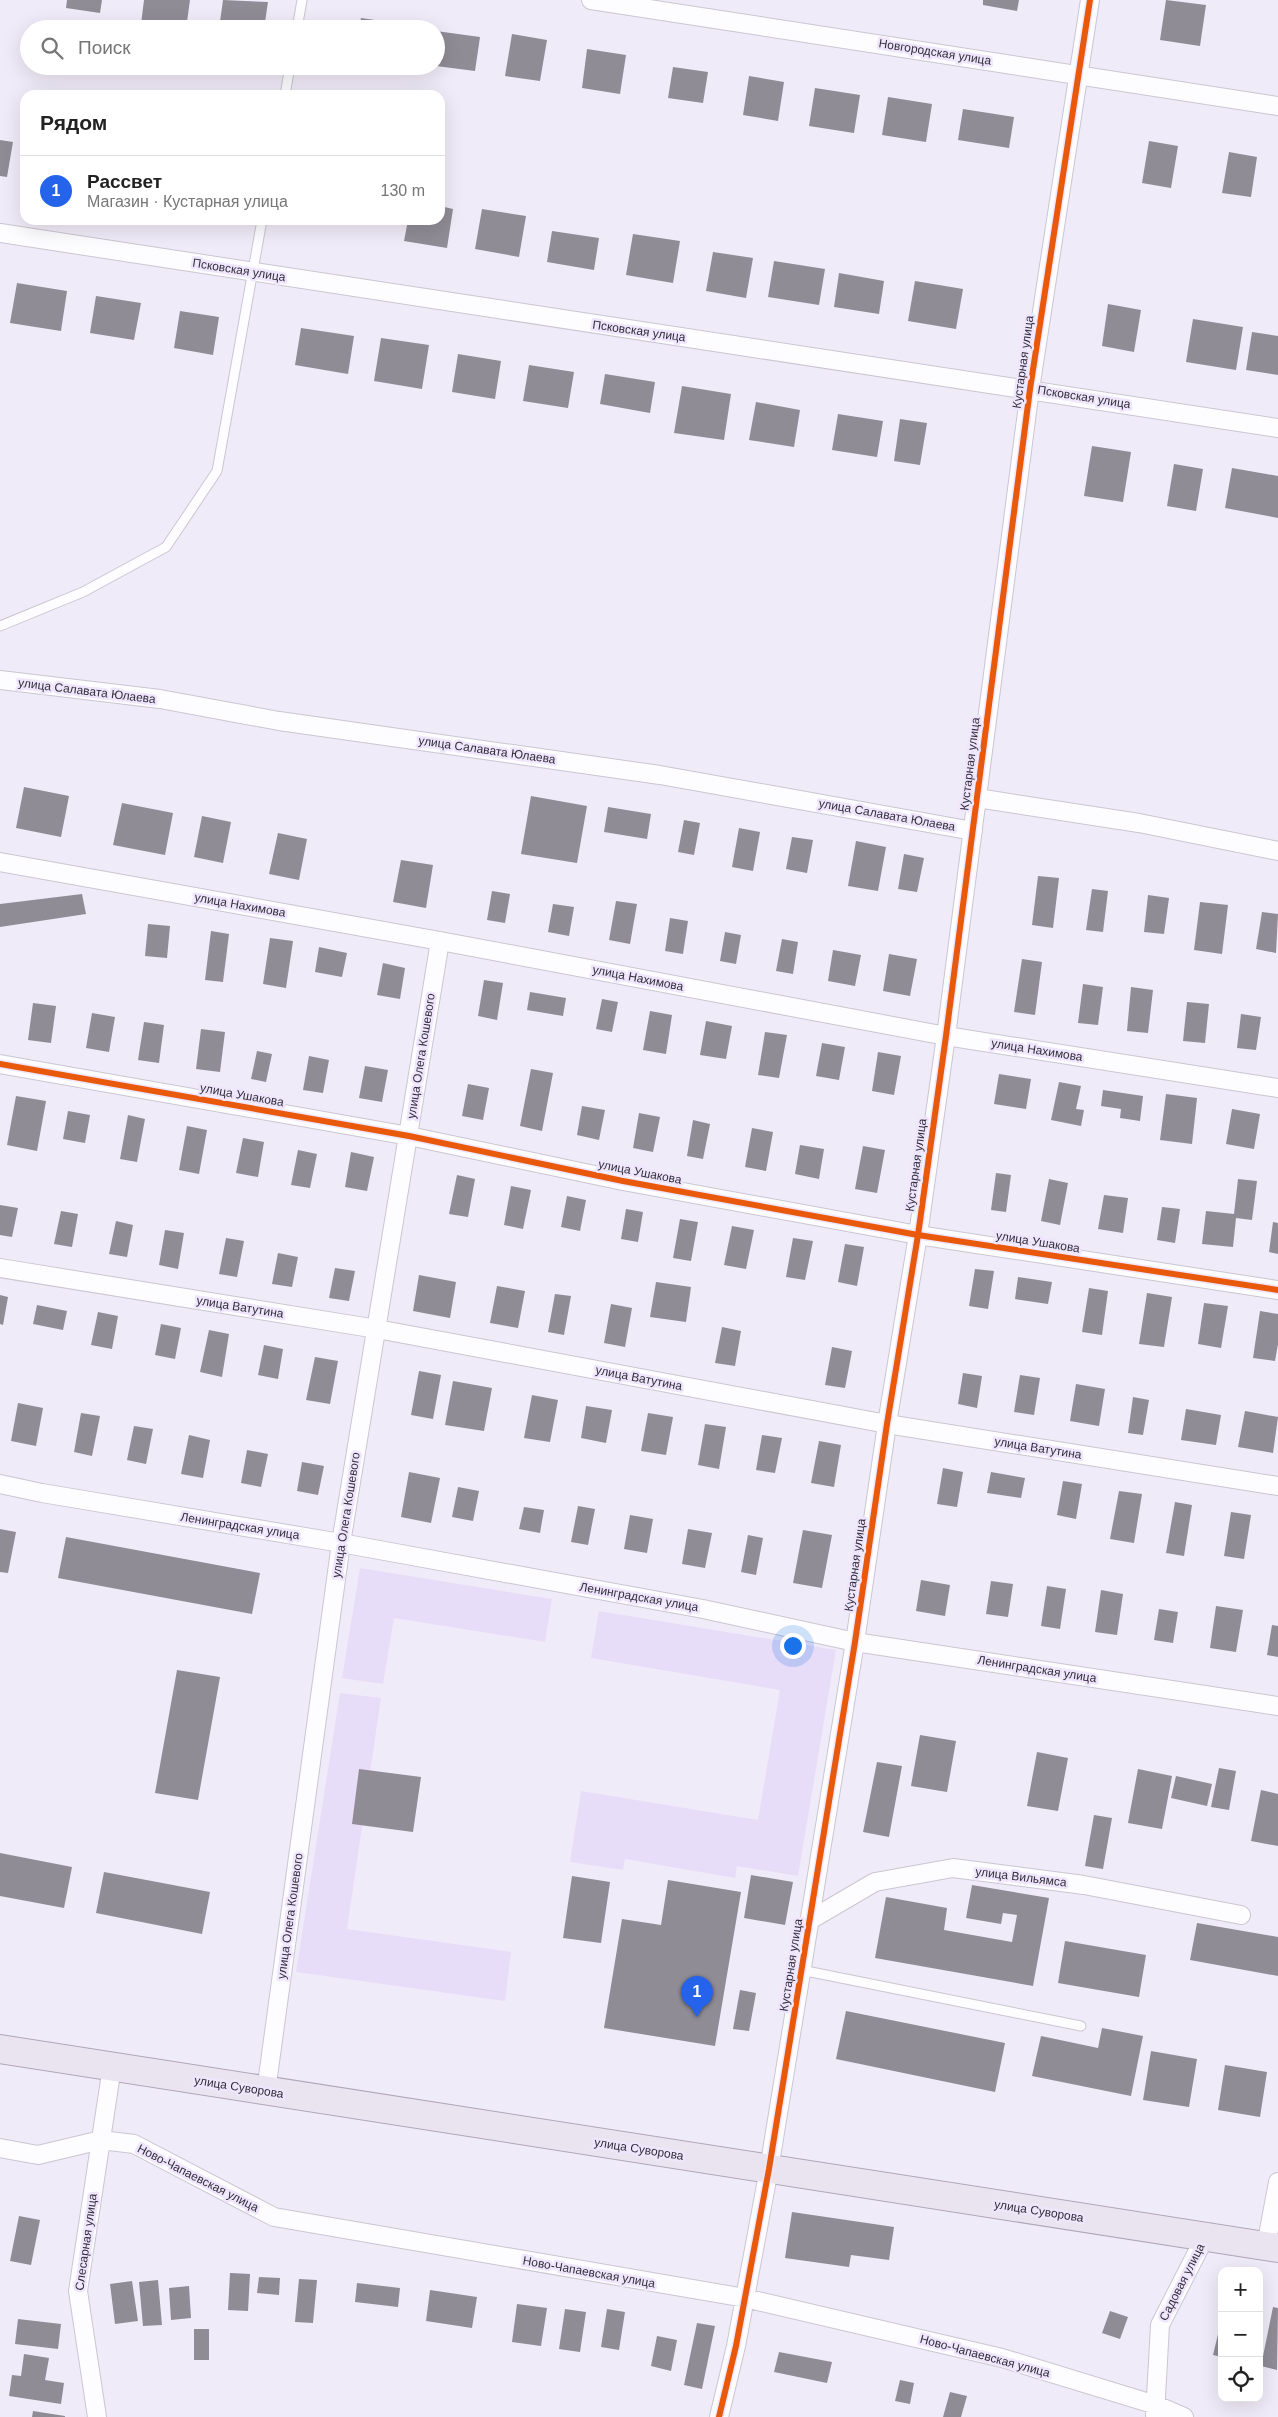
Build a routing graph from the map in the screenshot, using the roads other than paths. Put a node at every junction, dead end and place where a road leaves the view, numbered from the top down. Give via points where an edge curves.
1 (302, 0) edge
2 (591, 0) edge
3 (1090, 0) edge
4 (299, 20) edge
5 (1078, 74) junction
6 (288, 75) edge
7 (286, 90) edge
8 (1278, 106) edge
9 (261, 225) edge
10 (0, 233) edge
11 (253, 272) junction
12 (1030, 389) junction
13 (1278, 428) edge
14 (0, 626) edge
15 (0, 680) edge
16 (977, 798) junction
17 (973, 831) junction
18 (1278, 851) edge
19 (0, 862) edge
20 (440, 941) junction
21 (946, 1036) junction
22 (0, 1064) edge
23 (1278, 1088) edge
24 (409, 1136) junction
25 (918, 1235) junction
26 (0, 1268) edge
27 (1278, 1290) edge
28 (377, 1329) junction
29 (887, 1424) junction
30 (0, 1484) edge
31 (1278, 1486) edge
32 (341, 1543) junction
33 (855, 1642) junction
34 (1278, 1706) edge
35 (1241, 1915) dead end
36 (810, 1920) junction
37 (801, 1970) junction
38 (1081, 2026) dead end
39 (0, 2049) edge
40 (112, 2067) junction
41 (266, 2091) junction
42 (101, 2140) junction
43 (0, 2148) edge
44 (769, 2169) junction
45 (1278, 2182) edge
46 (1205, 2237) junction
47 (1272, 2247) edge
48 (745, 2298) junction
49 (1155, 2411) edge
50 (97, 2417) edge
51 (720, 2417) edge
52 (1184, 2417) edge

1 - 4 lane
2 - 5 street, Новгородская улица
3 - 5 street, Кустарная улица
5 - 8 street, Новгородская улица
5 - 12 street, Кустарная улица
6 - 7 lane
9 - 11 lane
10 - 11 street, Псковская улица
11 - 12 street, Псковская улица
11 - 14 lane via 217,471 166,547 83,592
12 - 13 street, Псковская улица
12 - 16 street, Кустарная улица
15 - 17 street, улица Салавата Юлаева via 160,699 279,721 660,775
16 - 17 street, Кустарная улица
16 - 18 street via 1139,823
17 - 21 street, Кустарная улица
19 - 20 street, улица Нахимова
20 - 21 street, улица Нахимова
20 - 24 street, улица Олега Кошевого
21 - 23 street, улица Нахимова
21 - 25 street, Кустарная улица
22 - 24 street, улица Ушакова
24 - 25 street, улица Ушакова via 623,1181
24 - 28 street, улица Олега Кошевого
25 - 27 street, улица Ушакова
25 - 29 street, Кустарная улица
26 - 28 street, улица Ватутина
28 - 29 street, улица Ватутина
28 - 32 street, улица Олега Кошевого
29 - 31 street, улица Ватутина
29 - 33 street, Кустарная улица
30 - 32 street, Ленинградская улица
32 - 33 street, Ленинградская улица via 703,1609
32 - 41 street, улица Олега Кошевого
33 - 34 street, Ленинградская улица
33 - 36 street, Кустарная улица
35 - 36 street, улица Вильямса via 1084,1885 953,1868 875,1882
36 - 37 street, Кустарная улица
37 - 38 lane
37 - 44 street, Кустарная улица
39 - 40 main road, улица Суворова
40 - 41 main road, улица Суворова
40 - 42 street, Слесарная улица
41 - 44 main road, улица Суворова
42 - 43 street, Ново-Чапаевская улица via 38,2155
42 - 48 street, Ново-Чапаевская улица via 134,2144 274,2217
42 - 50 street, Слесарная улица via 78,2292
44 - 46 main road, улица Суворова
44 - 48 street, Кустарная улица
45 - 47 street
46 - 47 main road, улица Суворова
46 - 49 street, Садовая улица via 1160,2325
48 - 49 street, Ново-Чапаевская улица via 1002,2358
48 - 51 street, Кустарная улица
49 - 52 street, Ново-Чапаевская улица

